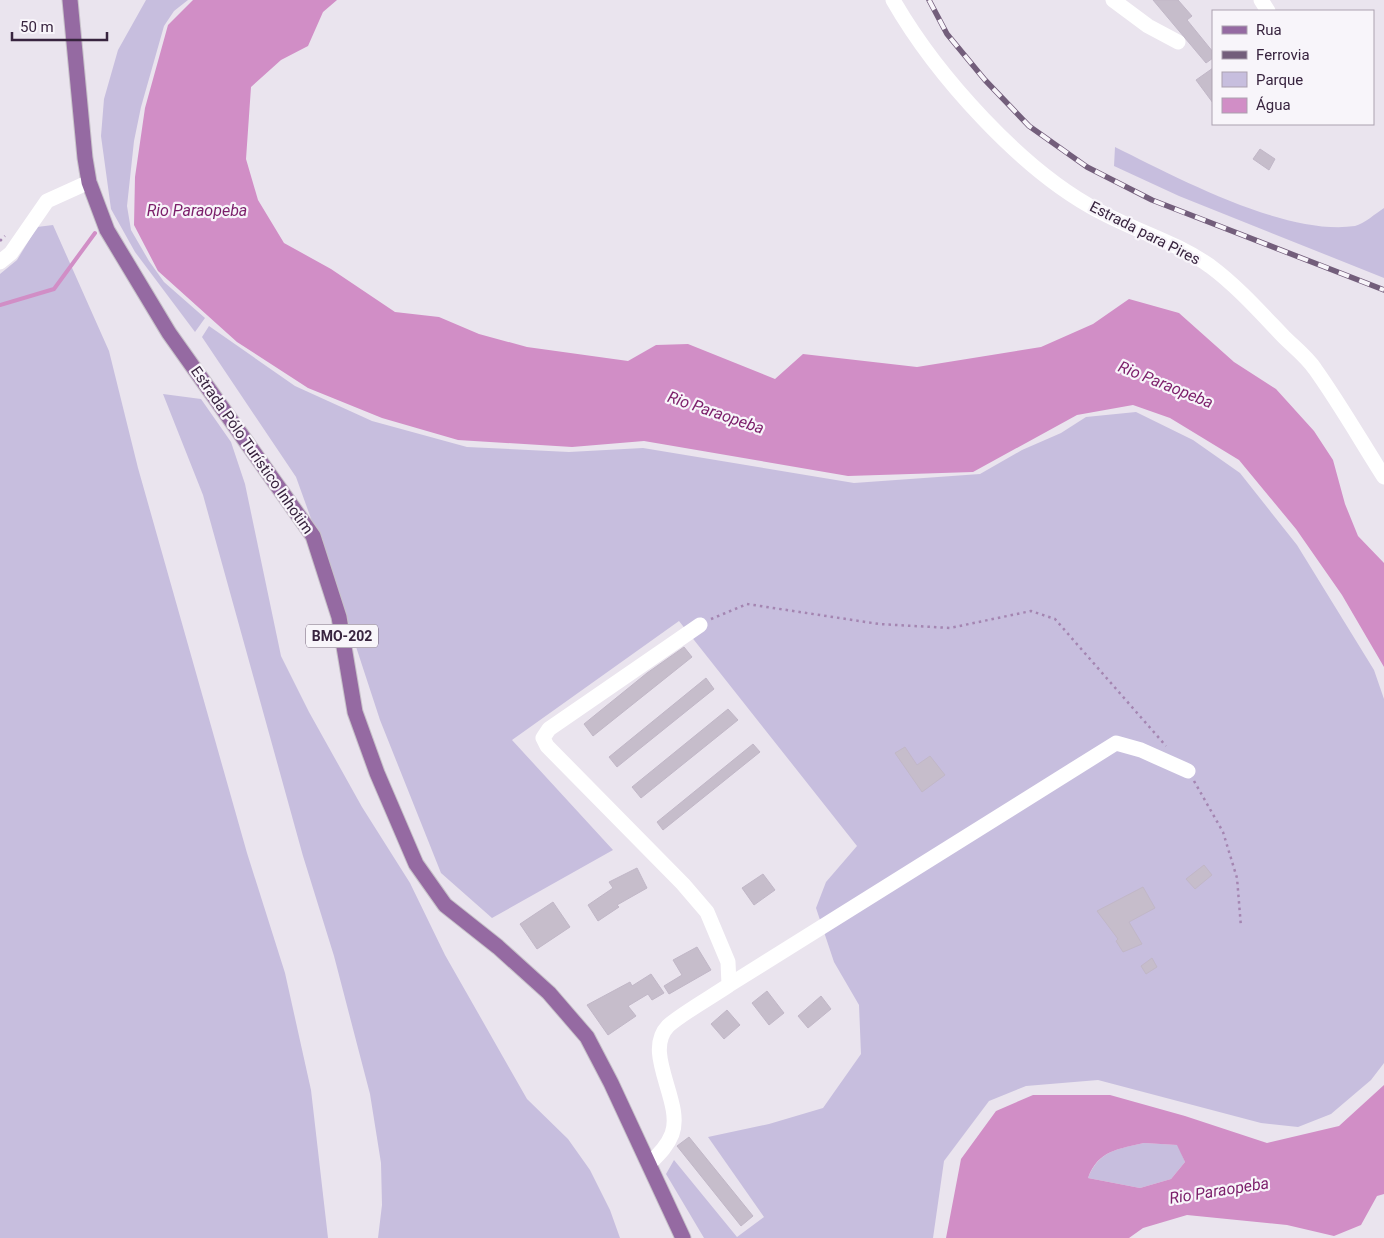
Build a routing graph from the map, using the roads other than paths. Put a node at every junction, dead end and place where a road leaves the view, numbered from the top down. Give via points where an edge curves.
1 (70, 0) edge
2 (893, 0) edge
3 (1113, 0) edge
4 (1178, 42) dead end
5 (89, 182) junction
6 (0, 262) edge
7 (1384, 477) edge
8 (700, 624) road end
9 (1188, 771) road end
10 (729, 985) junction
11 (649, 1164) junction
12 (683, 1238) edge

1 - 5 main road, Estrada Pólo Turístico Inhotim / BMO-202
2 - 7 street, Estrada para Pires via 904,20 943,70 1008,144 1039,172 1098,211 1188,251 1212,268 1263,315 1314,367
3 - 4 street via 1148,26
5 - 6 street via 47,201 11,253
5 - 11 main road, Estrada Pólo Turístico Inhotim / BMO-202 via 107,230 169,333 314,536 340,617 355,712 416,864 445,905 549,993 587,1038
8 - 10 street via 549,730 543,738 547,746 707,912 728,962
9 - 10 street via 1141,750 1116,743
10 - 11 street via 668,1027 658,1046 673,1114 673,1132 665,1148
11 - 12 main road, Estrada Pólo Turístico Inhotim / BMO-202

